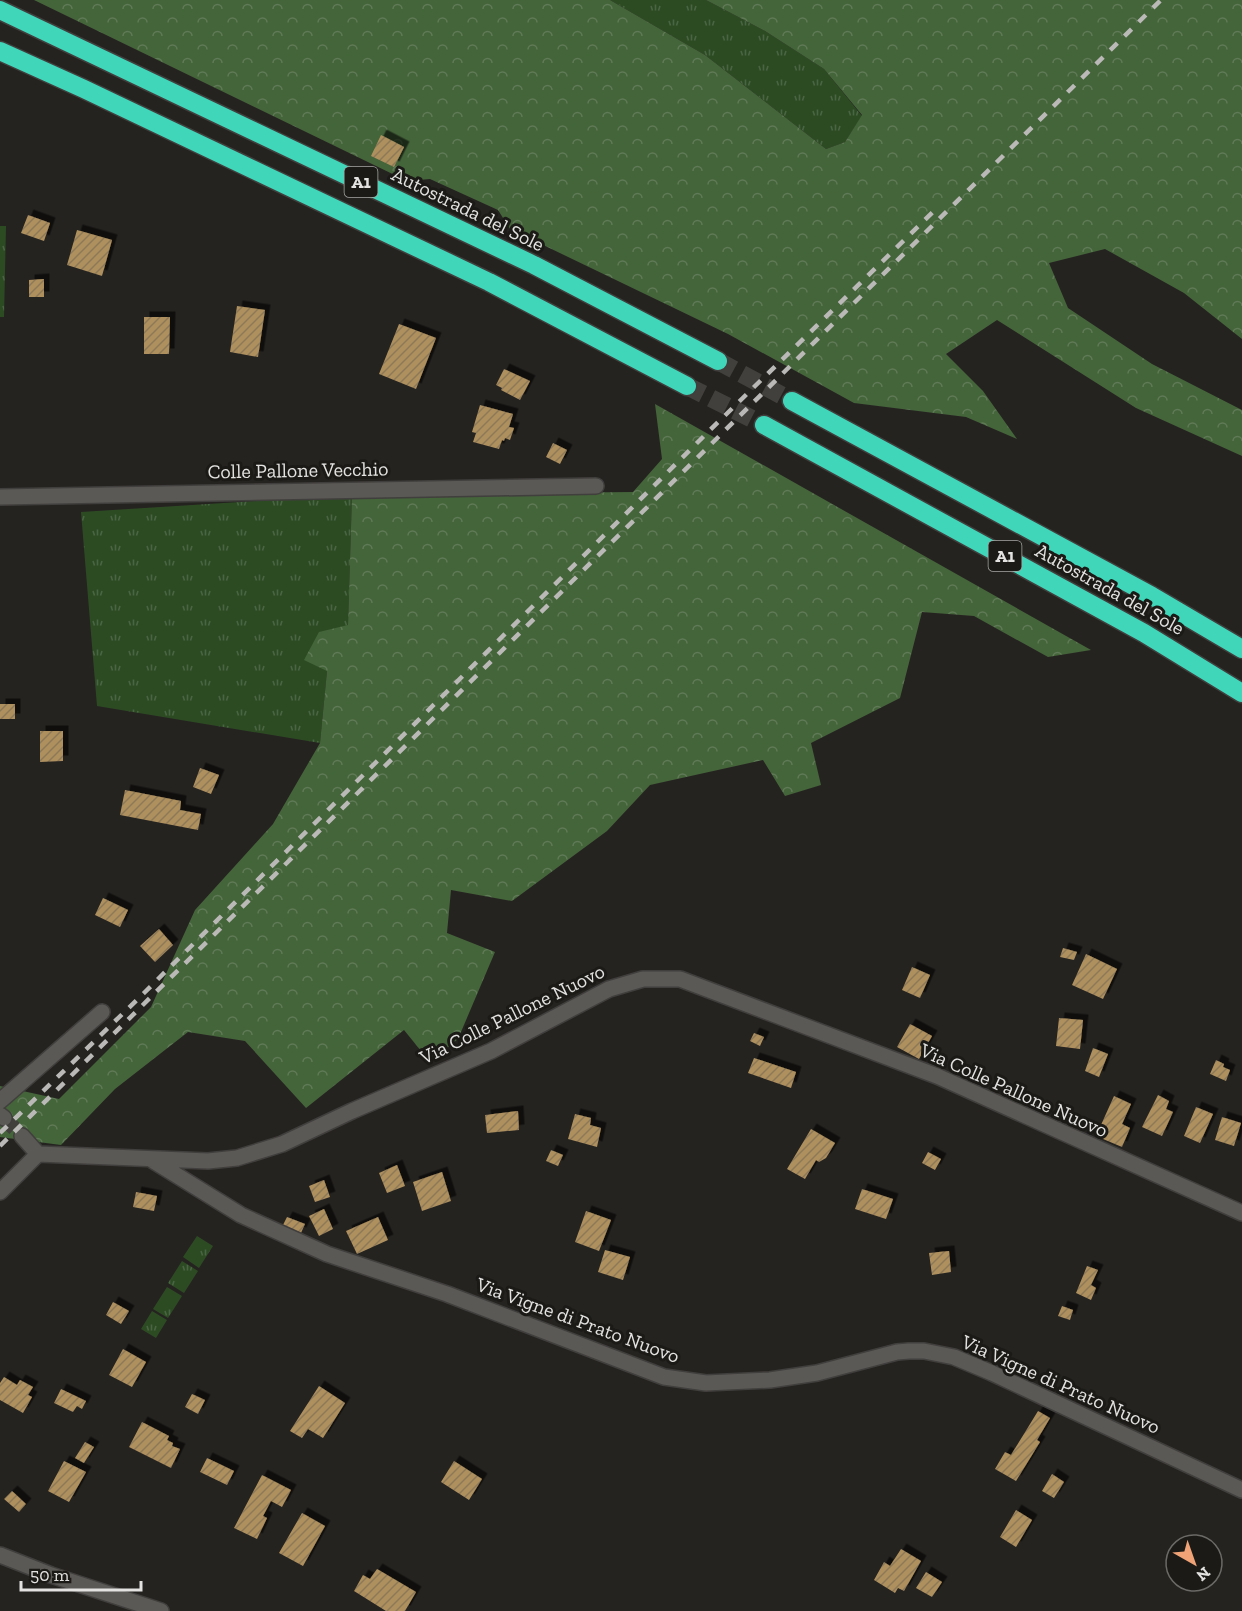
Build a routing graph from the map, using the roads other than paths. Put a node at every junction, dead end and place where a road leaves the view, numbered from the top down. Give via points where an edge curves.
1 (0, 10) edge
2 (0, 51) edge
3 (718, 362) tunnel mouth
4 (687, 386) tunnel mouth
5 (792, 401) tunnel mouth
6 (764, 425) tunnel mouth
7 (596, 486) dead end
8 (0, 497) edge
9 (1242, 649) edge
10 (1242, 693) edge
11 (102, 1012) dead end
12 (0, 1101) edge
13 (22, 1136) tunnel mouth
14 (38, 1154) junction
15 (149, 1158) junction
16 (0, 1192) edge
17 (1242, 1213) edge
18 (1242, 1490) edge
19 (0, 1555) edge
20 (161, 1611) edge

1 - 3 highway, Autostrada del Sole / A1 via 534,265
2 - 4 highway, A1 via 489,282
5 - 9 highway, Autostrada del Sole / A1
6 - 10 highway, Autostrada del Sole / A1 via 1144,633
7 - 8 street, Colle Pallone Vecchio
11 - 12 street
13 - 14 street
14 - 15 street, Via Colle Pallone Nuovo
14 - 16 street
15 - 17 street, Via Colle Pallone Nuovo via 222,1160 267,1150 491,1051 609,989 643,980 680,978 937,1077
15 - 18 street, Via Vigne di Prato Nuovo via 241,1215 327,1254 447,1294 664,1377 705,1383 770,1380 817,1373 897,1352 940,1354 992,1372
19 - 20 street

